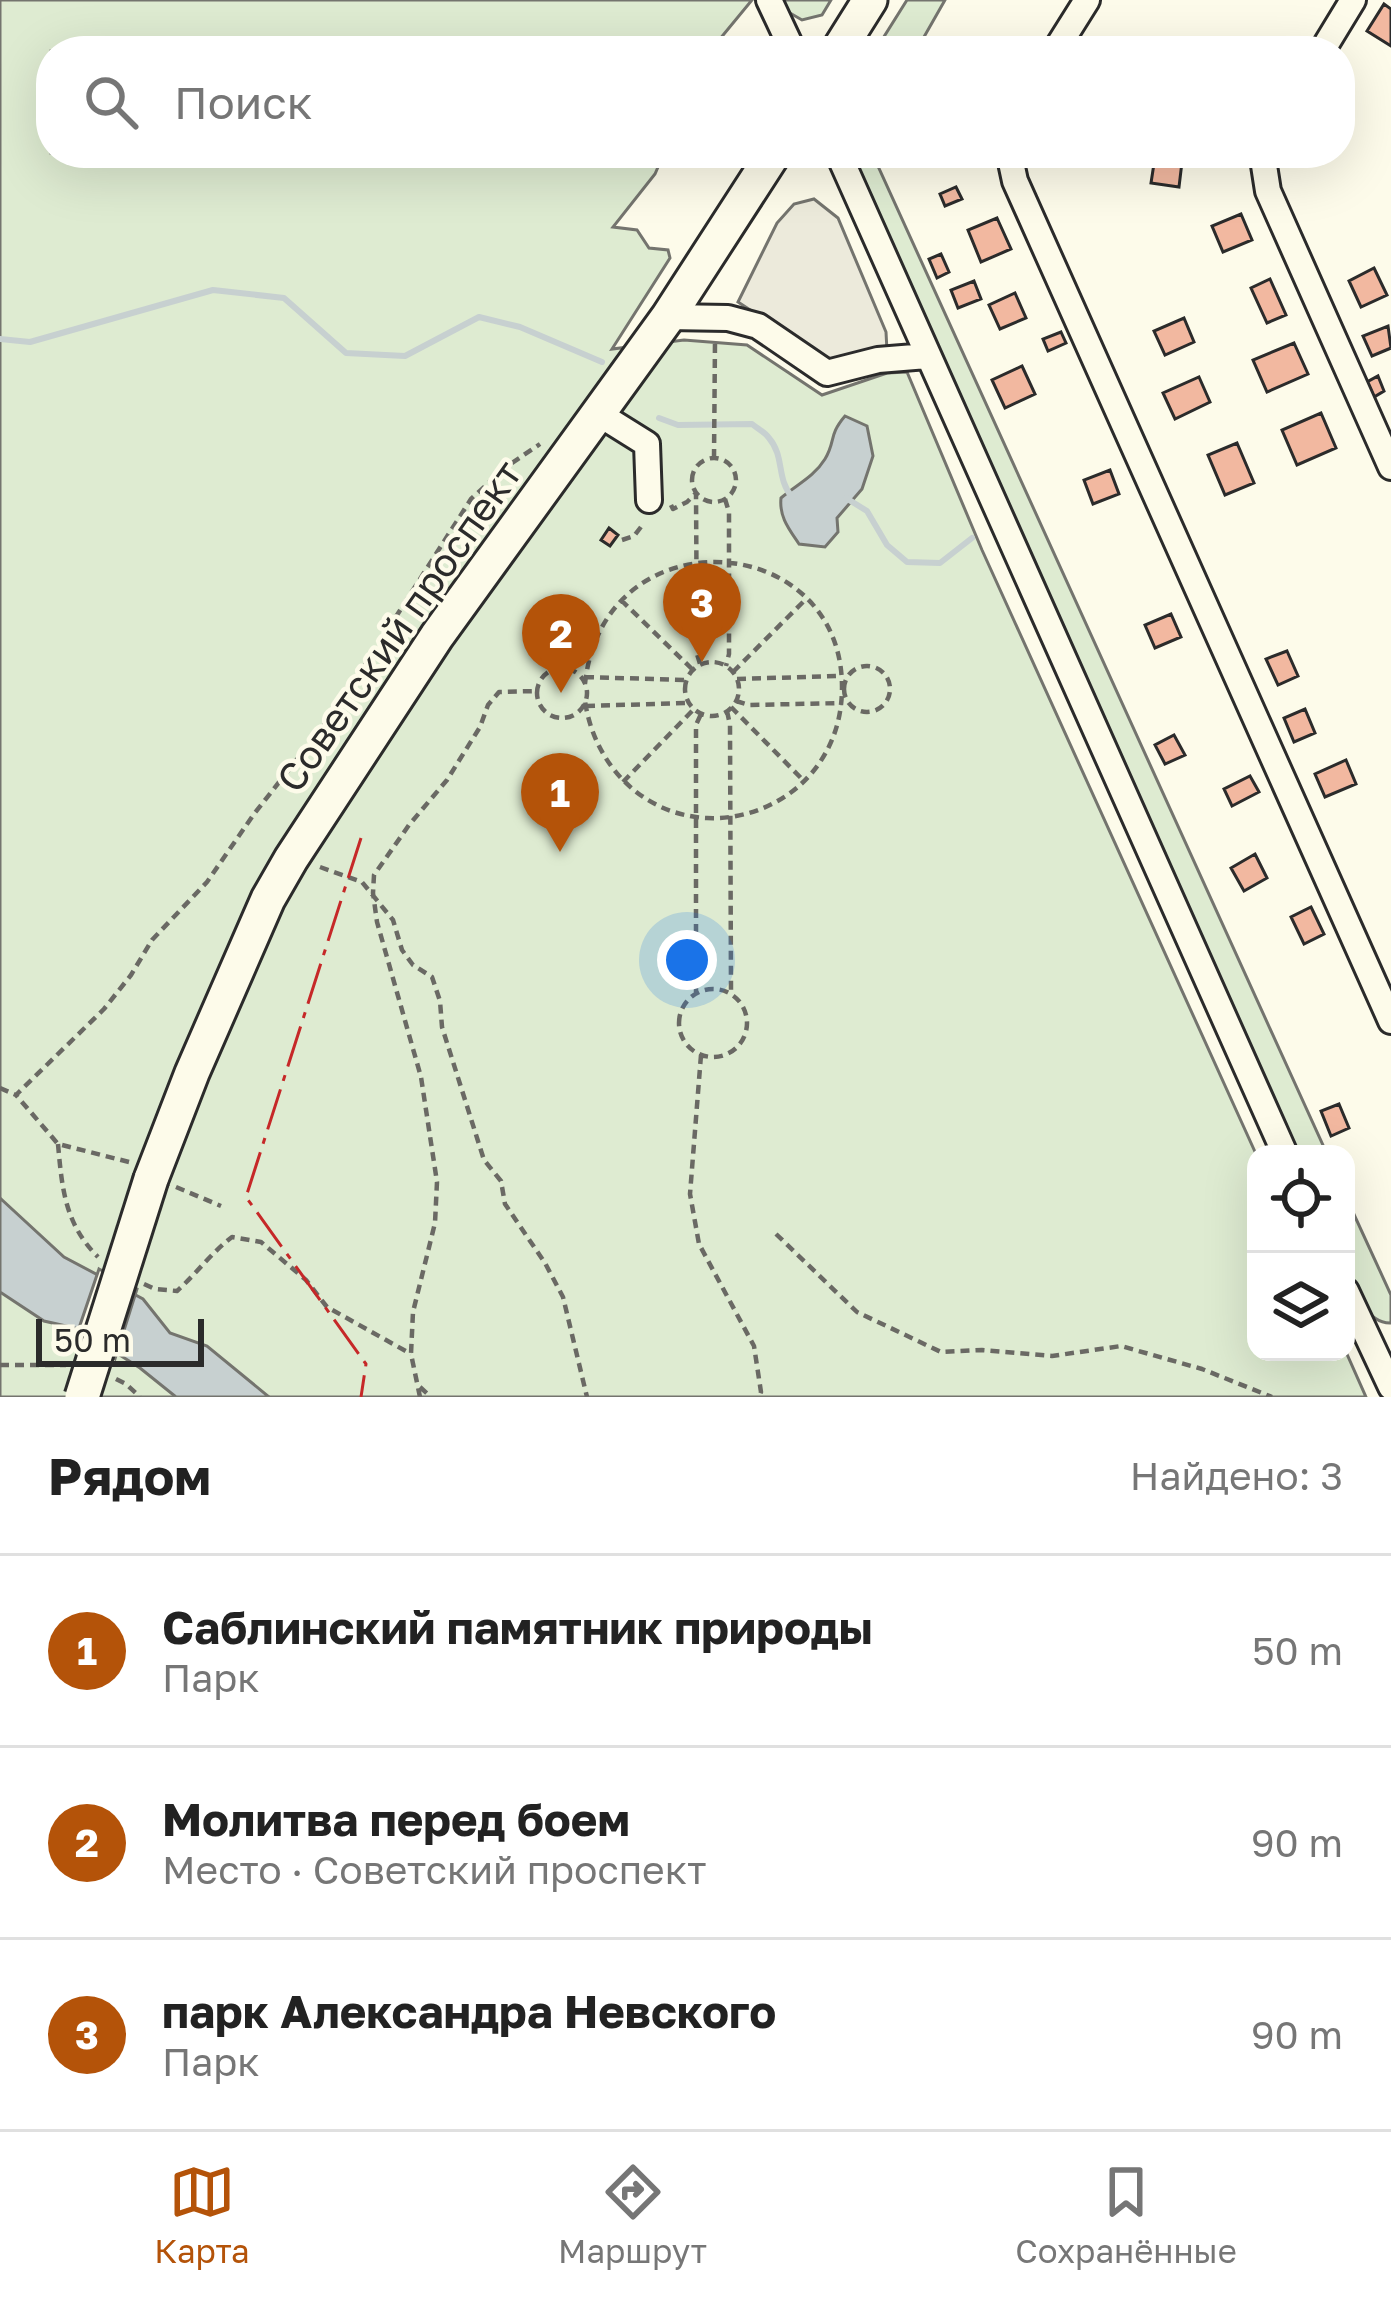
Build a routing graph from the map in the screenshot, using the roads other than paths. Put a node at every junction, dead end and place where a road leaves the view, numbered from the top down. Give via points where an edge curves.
1 (769, 0) edge
2 (869, 0) edge
3 (1087, 0) edge
4 (1353, 0) edge
5 (786, 36) edge
6 (847, 36) edge
7 (1064, 36) edge
8 (1331, 36) edge
9 (763, 168) edge
10 (845, 168) edge
11 (1012, 168) edge
12 (1265, 168) edge
13 (668, 317) junction
14 (927, 356) junction
15 (599, 415) junction
16 (1391, 467) edge
17 (649, 500) road end
18 (1391, 1021) edge
19 (1281, 1145) edge
20 (1355, 1306) edge
21 (1383, 1352) edge
22 (1391, 1387) edge
23 (82, 1397) edge

1 - 5 street
2 - 6 main road
3 - 7 street
4 - 8 street
9 - 13 main road, Советский проспект
10 - 14 street
11 - 18 street
12 - 16 street via 1268,191
13 - 14 street via 758,326 827,373
13 - 15 main road, Советский проспект
14 - 19 street
15 - 17 street via 647,444
15 - 23 main road, Советский проспект, bridge via 437,636 268,899 152,1176
20 - 21 street
21 - 22 street

